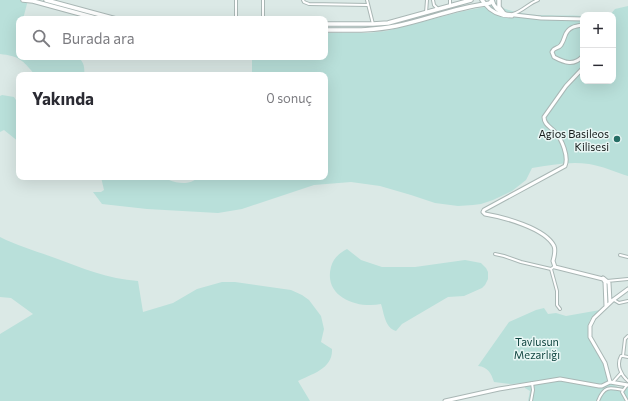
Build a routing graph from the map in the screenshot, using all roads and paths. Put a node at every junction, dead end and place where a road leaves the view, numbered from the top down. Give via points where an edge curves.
1 (23, 0) edge
2 (46, 0) edge
3 (236, 0) edge
4 (263, 0) edge
5 (303, 0) edge
6 (367, 0) edge
7 (427, 0) edge
8 (433, 0) edge
9 (450, 0) edge
10 (471, 0) edge
11 (482, 0) edge
12 (492, 0) edge
13 (499, 0) edge
14 (538, 0) edge
15 (485, 4) junction
16 (368, 6) junction
17 (450, 6) junction
18 (439, 10) junction
19 (426, 13) junction
20 (505, 14) junction
21 (511, 15) junction
22 (88, 16) edge
23 (105, 16) edge
24 (236, 16) edge
25 (263, 16) edge
26 (518, 16) junction
27 (580, 19) edge
28 (328, 24) edge
29 (373, 24) junction
30 (580, 26) edge
31 (328, 30) edge
32 (580, 59) edge
33 (580, 71) edge
34 (495, 254) dead end
35 (620, 256) dead end
36 (628, 257) edge
37 (553, 266) junction
38 (602, 278) junction
39 (628, 279) edge
40 (607, 281) junction
41 (628, 289) edge
42 (611, 301) junction
43 (628, 301) edge
44 (606, 306) junction
45 (560, 309) dead end
46 (628, 337) edge
47 (623, 356) junction
48 (628, 357) edge
49 (621, 373) junction
50 (612, 382) junction
51 (532, 383) junction
52 (628, 384) edge
53 (623, 390) junction
54 (445, 401) edge
55 (531, 401) edge
56 (598, 401) edge
57 (626, 401) edge

1 - 22 main road
2 - 23 main road
3 - 24 street
4 - 25 street
5 - 16 street via 309,4
6 - 16 street
7 - 19 street
8 - 18 street
9 - 17 street
10 - 17 main road
11 - 15 main road
12 - 15 main road
12 - 20 main road via 498,10
13 - 20 main road via 500,10
14 - 21 street
15 - 26 street via 501,15
15 - 31 main road via 378,29
16 - 29 street
17 - 18 main road
18 - 19 main road
19 - 29 main road via 388,23
20 - 21 street
21 - 26 street
26 - 27 street
28 - 29 main road
30 - 32 street via 568,30 562,44 552,52 554,57 571,63
33 - 37 street via 544,117 545,123 560,138 566,157 565,166 483,211 484,214 528,227 542,235 554,247
34 - 37 street via 521,262
35 - 36 street
37 - 38 street
37 - 45 street
38 - 40 street
38 - 44 street via 605,282
39 - 40 street
40 - 42 street
41 - 42 street
42 - 43 street
42 - 44 street
44 - 50 street via 593,320 590,334
46 - 47 street via 625,339
47 - 48 street
47 - 49 street via 619,359
49 - 50 street
49 - 52 street
50 - 51 street via 602,386 562,379
50 - 52 street
51 - 54 street
51 - 55 street
52 - 53 street
53 - 56 street via 605,389
53 - 57 street via 622,394

